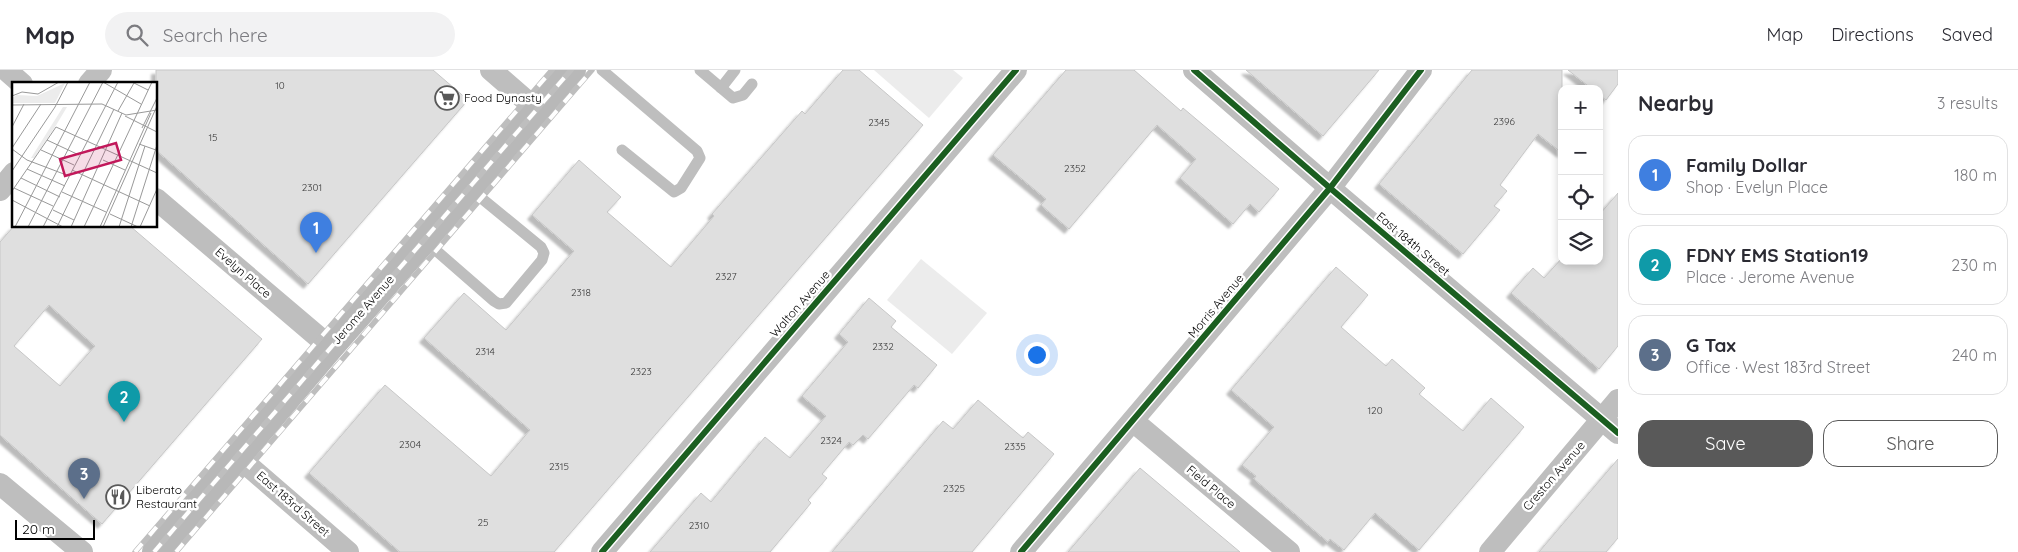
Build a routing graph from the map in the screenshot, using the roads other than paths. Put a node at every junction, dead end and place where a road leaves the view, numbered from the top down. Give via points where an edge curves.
1 (6, 70) edge
2 (101, 70) edge
3 (491, 70) edge
4 (572, 70) edge
5 (602, 70) edge
6 (700, 70) edge
7 (735, 70) edge
8 (1016, 70) edge
9 (1194, 70) edge
10 (1421, 70) edge
11 (20, 82) edge
12 (91, 82) edge
13 (752, 84) dead end
14 (721, 88) junction
15 (537, 110) junction
16 (622, 150) dead end
17 (12, 176) edge
18 (469, 188) junction
19 (1330, 188) junction
20 (0, 190) edge
21 (158, 201) edge
22 (424, 240) junction
23 (330, 347) junction
24 (1618, 400) edge
25 (1133, 421) junction
26 (1610, 426) edge
27 (238, 456) junction
28 (0, 484) edge
29 (82, 552) edge
30 (156, 552) edge
31 (348, 552) edge
32 (602, 552) edge
33 (1021, 552) edge
34 (1289, 552) edge
35 (1490, 552) edge

1 - 11 street
2 - 12 street
3 - 15 street
4 - 15 main road, Jerome Avenue
5 - 16 lane via 697,151 700,158 674,192
6 - 14 lane
7 - 14 lane
8 - 32 street, Walton Avenue
9 - 19 street, East 184th Street
10 - 19 street, Morris Avenue
13 - 14 lane via 743,95 733,98
15 - 18 main road, Jerome Avenue
17 - 20 street
18 - 22 main road, Jerome Avenue
18 - 22 lane via 541,246 544,253 542,260 506,303 494,301
19 - 25 street, Morris Avenue
19 - 26 street, East 184th Street
21 - 23 street, Evelyn Place
22 - 23 main road, Jerome Avenue
23 - 27 main road, Jerome Avenue
24 - 26 street, Creston Avenue
25 - 33 street, Morris Avenue
25 - 34 street, Field Place
26 - 35 street, Creston Avenue
27 - 30 main road, Jerome Avenue
27 - 31 street, East 183rd Street
28 - 29 street

